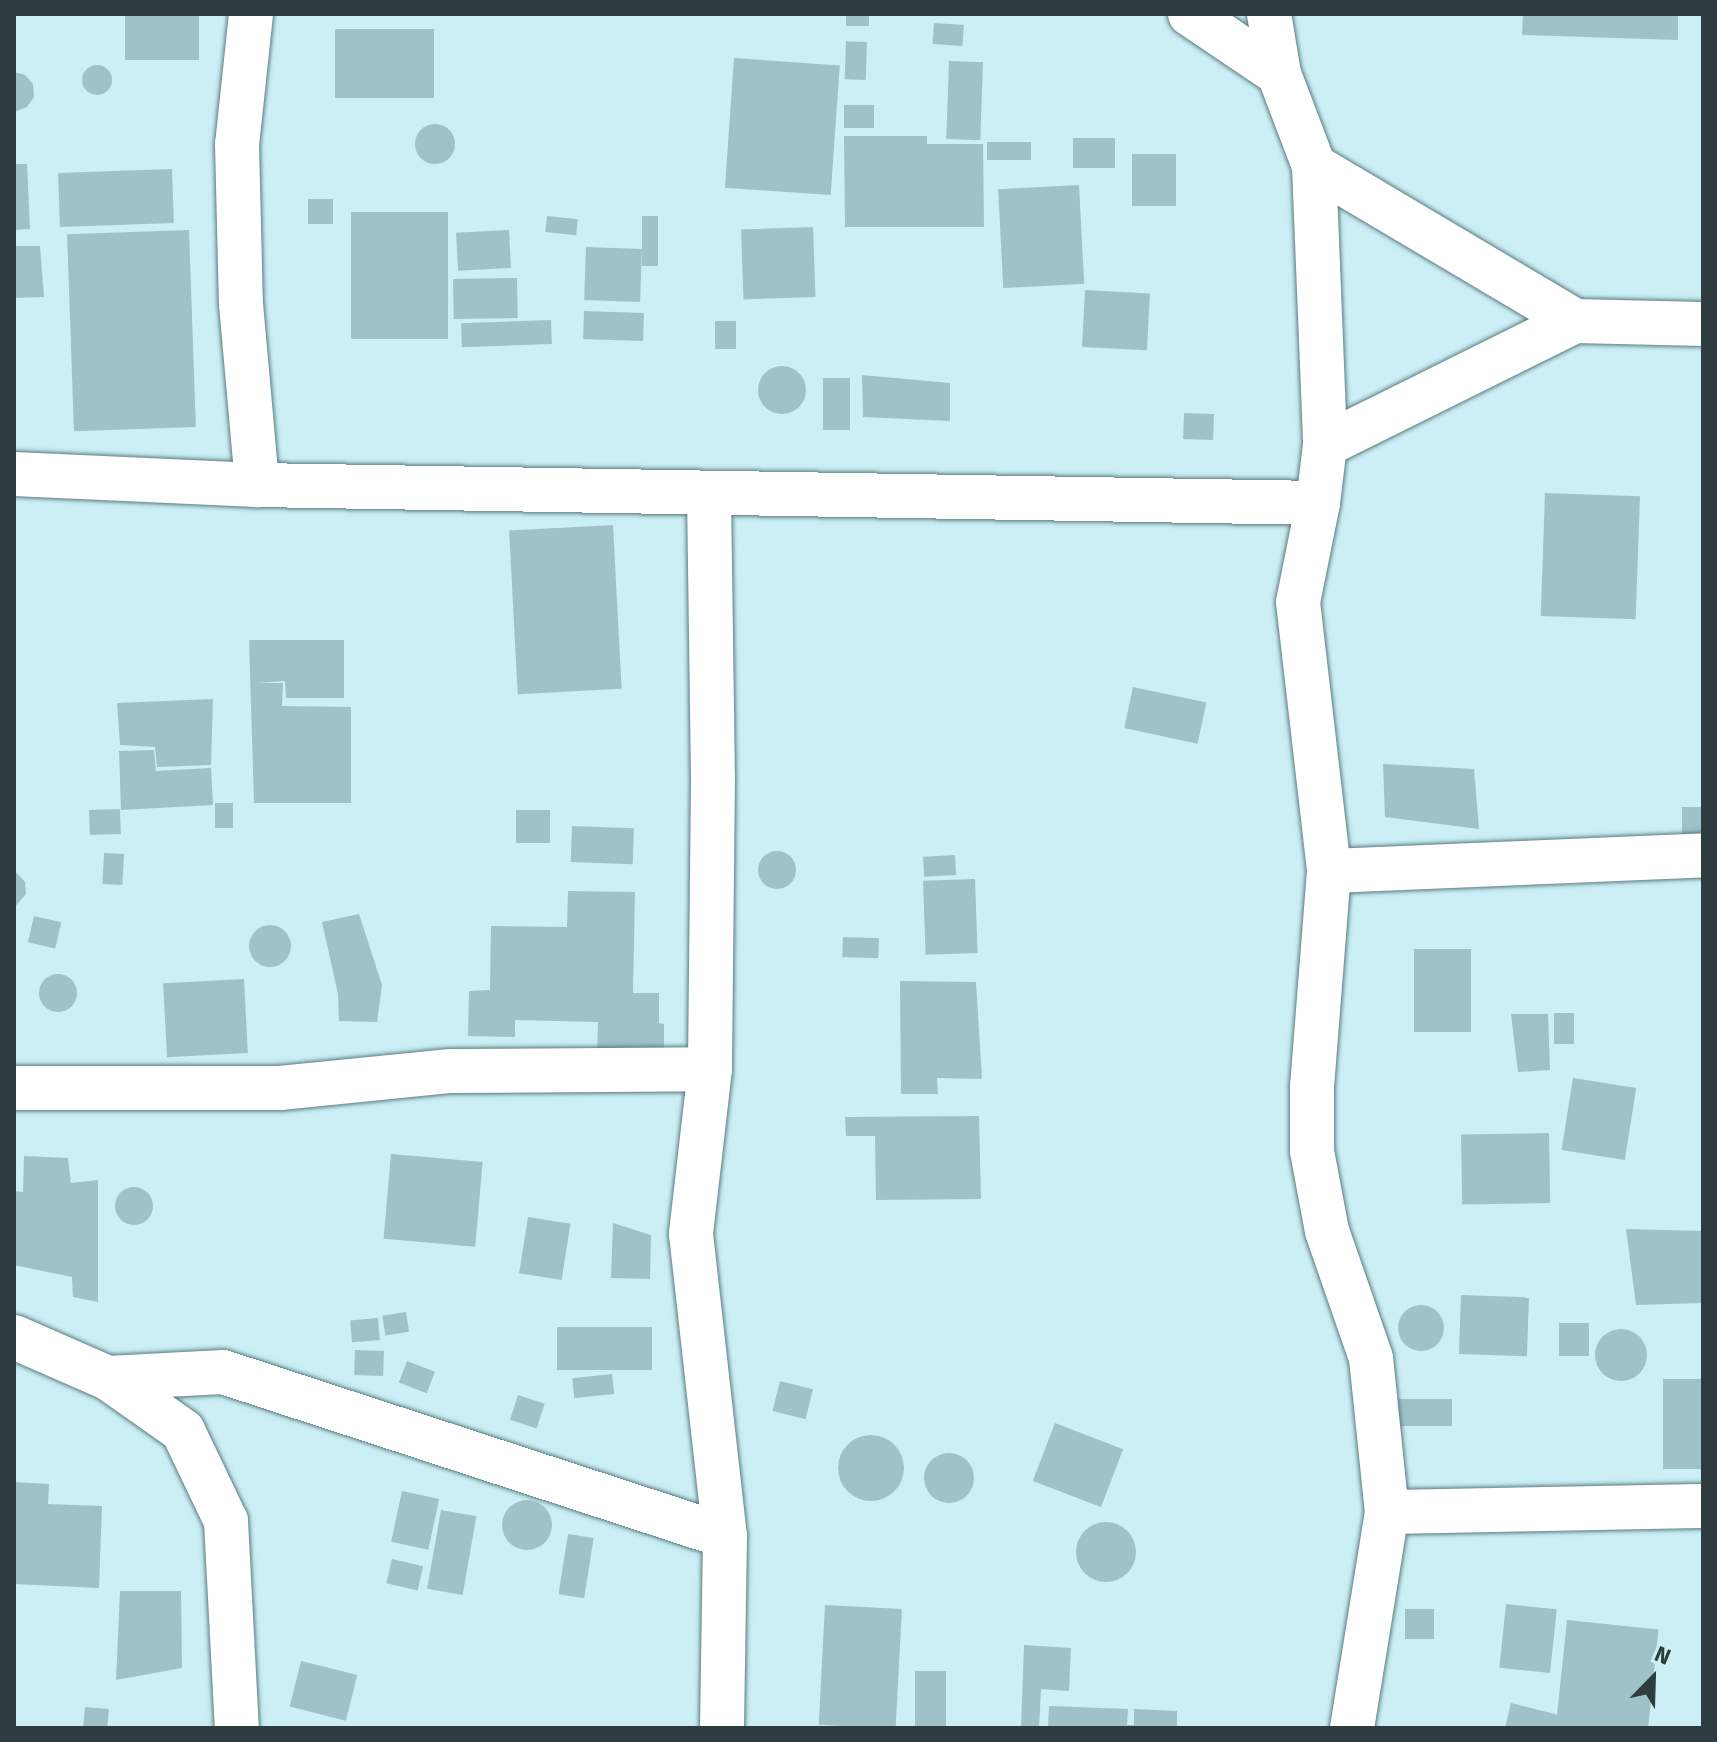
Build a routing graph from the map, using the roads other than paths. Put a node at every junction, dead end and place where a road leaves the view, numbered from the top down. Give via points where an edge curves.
1 (251, 14) edge
2 (1190, 14) edge
3 (1269, 14) edge
4 (1279, 74) junction
5 (1314, 166) junction
6 (1575, 321) junction
7 (1703, 324) edge
8 (1325, 445) junction
9 (14, 474) edge
10 (257, 485) junction
11 (709, 494) junction
12 (1318, 503) junction
13 (1703, 855) edge
14 (1329, 871) junction
15 (710, 1069) junction
16 (14, 1088) edge
17 (14, 1337) edge
18 (223, 1372) junction
19 (108, 1378) junction
20 (183, 1431) junction
21 (1700, 1511) edge
22 (1387, 1512) junction
23 (725, 1536) junction
24 (237, 1728) edge
25 (722, 1728) edge
26 (1352, 1728) edge

1 - 10 street via 237,160 241,304
2 - 4 street
3 - 4 street
4 - 5 street
5 - 6 street
5 - 8 street
6 - 7 street
6 - 8 street
8 - 12 street
9 - 10 street
10 - 11 street
11 - 12 street
11 - 15 street
12 - 14 street via 1298,602
13 - 14 street
14 - 22 street via 1312,1151 1327,1231 1371,1358
15 - 16 street via 451,1071 280,1088
15 - 23 street via 691,1234
17 - 19 street
18 - 19 street
18 - 20 street
18 - 23 street
19 - 20 street
20 - 24 street via 226,1521
21 - 22 street
22 - 26 street
23 - 25 street

